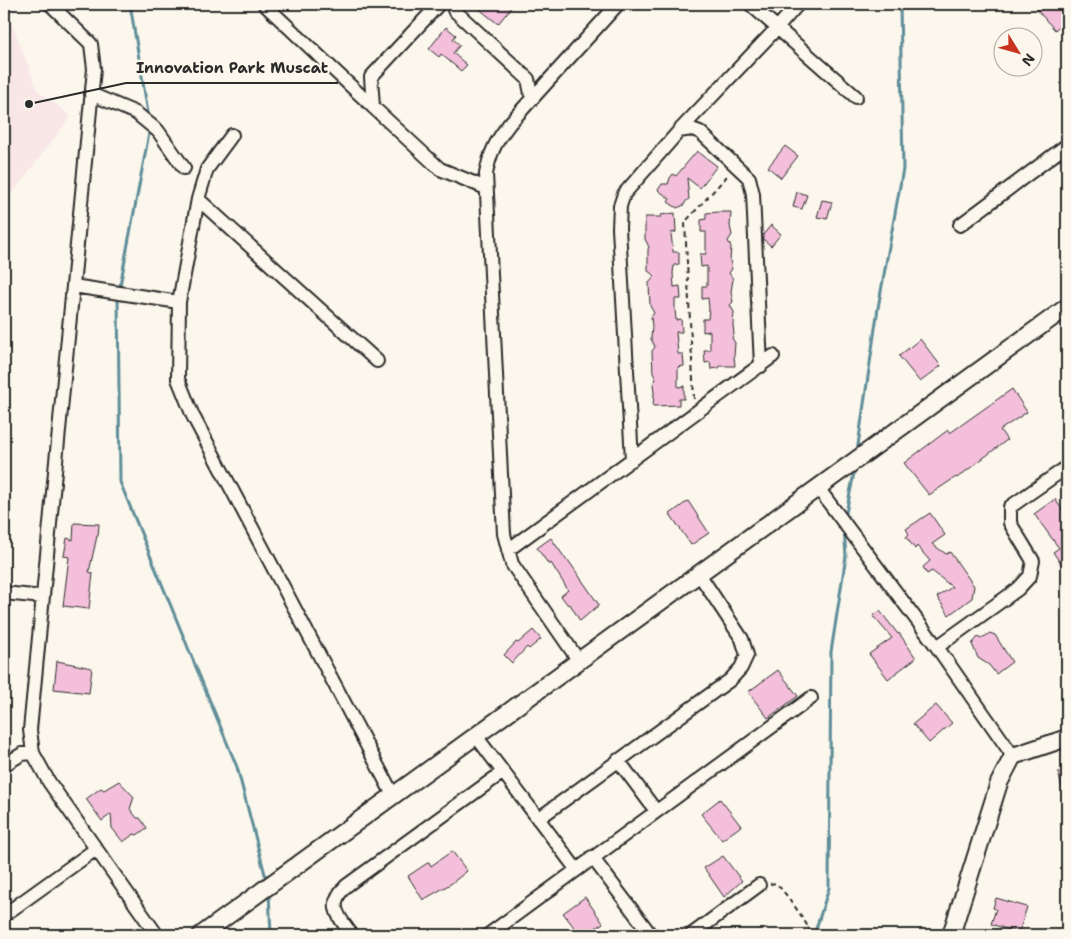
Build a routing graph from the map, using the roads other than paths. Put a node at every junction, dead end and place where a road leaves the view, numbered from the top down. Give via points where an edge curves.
1 (50, 4) edge
2 (264, 4) edge
3 (618, 4) edge
4 (750, 4) edge
5 (798, 4) edge
6 (438, 5) edge
7 (454, 7) edge
8 (778, 27) junction
9 (371, 78) junction
10 (351, 87) junction
11 (91, 94) junction
12 (856, 97) dead end
13 (532, 99) junction
14 (372, 107) junction
15 (679, 132) junction
16 (232, 135) dead end
17 (1067, 145) edge
18 (184, 168) dead end
19 (486, 188) junction
20 (198, 198) junction
21 (960, 225) dead end
22 (73, 286) junction
23 (180, 302) junction
24 (1067, 307) edge
25 (773, 356) dead end
26 (377, 361) dead end
27 (760, 366) junction
28 (632, 460) junction
29 (1067, 467) edge
30 (818, 488) junction
31 (508, 550) junction
32 (699, 574) junction
33 (4, 593) edge
34 (43, 597) junction
35 (937, 648) junction
36 (579, 661) junction
37 (811, 698) dead end
38 (476, 736) junction
39 (1067, 738) edge
40 (33, 753) junction
41 (1013, 756) junction
42 (618, 760) junction
43 (4, 765) edge
44 (503, 772) junction
45 (394, 796) junction
46 (656, 811) junction
47 (538, 819) junction
48 (96, 849) junction
49 (592, 857) junction
50 (576, 870) junction
51 (760, 886) road end
52 (4, 915) edge
53 (157, 935) edge
54 (201, 935) edge
55 (352, 935) edge
56 (488, 935) edge
57 (651, 935) edge
58 (691, 935) edge
59 (951, 935) edge

1 - 11 street via 91,44 94,69
2 - 10 street
3 - 13 street
4 - 8 street
5 - 8 street
6 - 7 street
6 - 9 street
7 - 13 street via 528,79
8 - 12 street
8 - 15 street
9 - 10 street
9 - 14 street
10 - 14 street
11 - 18 street via 136,113 158,131
11 - 22 street
13 - 19 street via 496,142 487,165
14 - 19 street via 440,169
15 - 27 street via 692,129 700,132 749,178
15 - 28 street via 624,194 620,206
16 - 20 street via 207,169
17 - 21 street
19 - 31 street via 504,534
20 - 23 street
20 - 26 street
22 - 23 street
22 - 34 street
23 - 45 street via 178,378 193,416
24 - 30 street
25 - 27 street
27 - 28 street
28 - 31 street
29 - 35 street via 1010,507 1010,524 1033,561 1030,576 1018,589
30 - 32 street
30 - 35 street
31 - 36 street via 512,564
32 - 36 street
32 - 42 street via 742,639 748,655 730,680
33 - 34 street
34 - 40 street via 30,730
35 - 41 street
36 - 38 street
37 - 46 street
38 - 44 street
38 - 45 street
39 - 41 street
40 - 43 street via 22,754
40 - 48 street via 48,782
41 - 59 street via 999,783
42 - 46 street
42 - 47 street
44 - 47 street
44 - 55 street via 338,893 337,914
45 - 54 street
46 - 49 street
47 - 50 street
48 - 52 street
48 - 53 street
49 - 50 street
49 - 57 street
50 - 56 street
51 - 58 street

